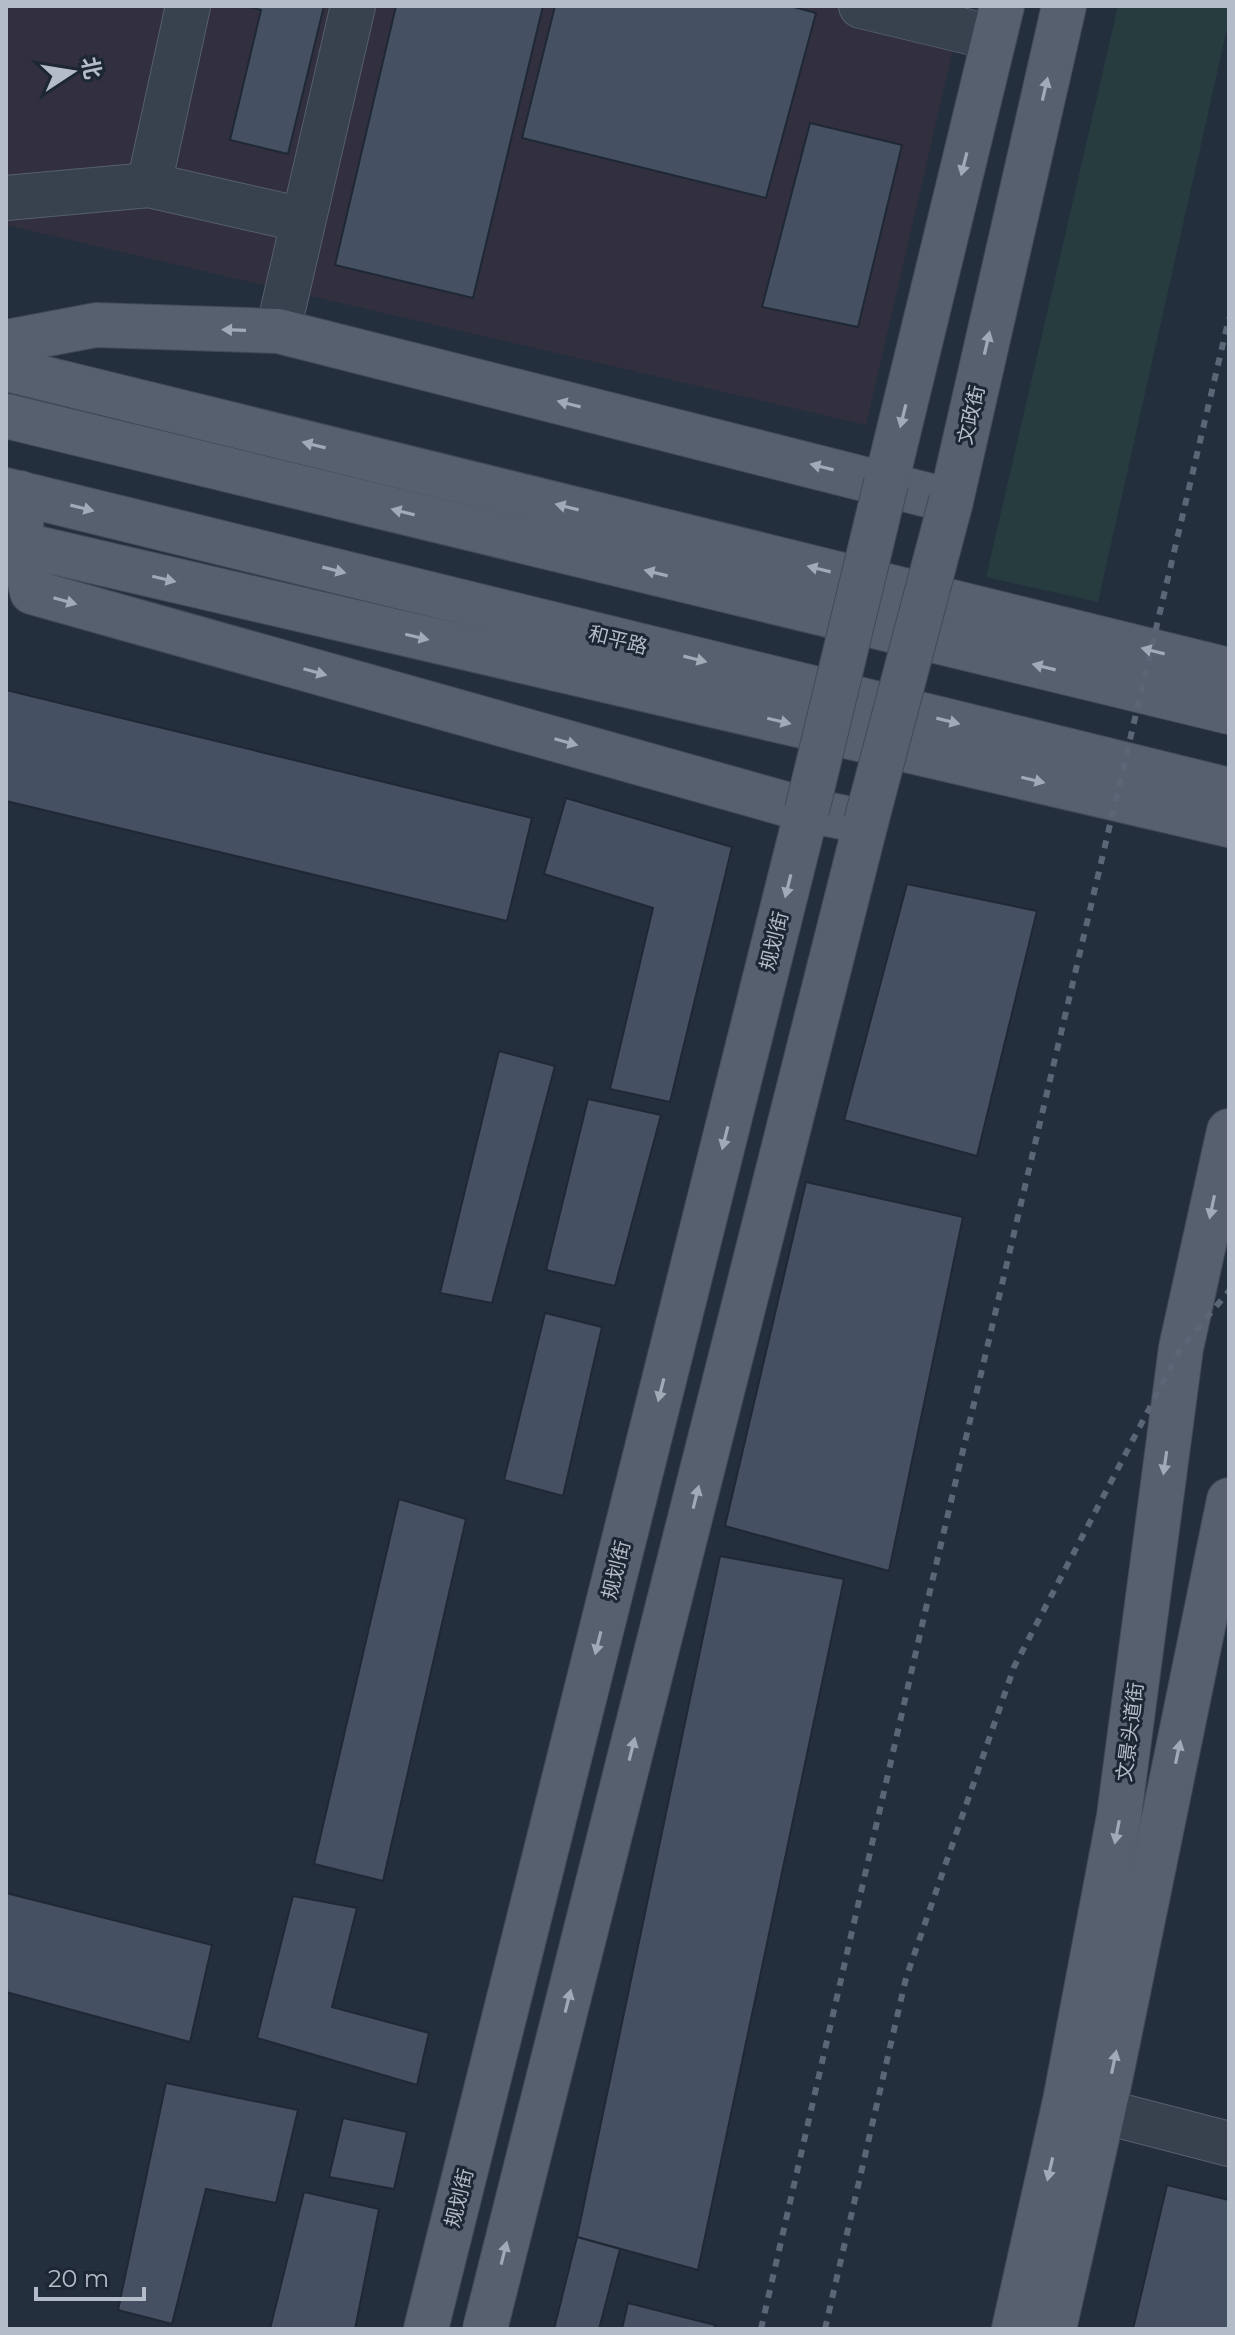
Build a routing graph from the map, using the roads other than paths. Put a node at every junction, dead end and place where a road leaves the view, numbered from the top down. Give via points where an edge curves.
1 (188, 6) edge
2 (353, 6) edge
3 (861, 6) edge
4 (1064, 6) edge
5 (998, 22) edge
6 (149, 185) junction
7 (6, 198) edge
8 (303, 220) junction
9 (278, 331) junction
10 (6, 342) edge
11 (6, 369) edge
12 (6, 395) edge
13 (6, 416) edge
14 (55, 428) junction
15 (886, 483) junction
16 (13, 491) edge
17 (951, 501) junction
18 (14, 544) edge
19 (1229, 670) edge
20 (1229, 712) edge
21 (1229, 790) edge
22 (807, 810) junction
23 (866, 822) junction
24 (1229, 825) edge
25 (1229, 1131) edge
26 (1229, 1500) edge
27 (1084, 2106) junction
28 (1229, 2144) edge
29 (426, 2329) edge
30 (485, 2329) edge
31 (1014, 2329) edge
32 (1054, 2329) edge

1 - 6 street
2 - 8 street
3 - 5 street
17 -> 4 main road, 文政街
5 -> 15 main road
6 - 7 street
6 - 8 street
8 - 9 street
9 -> 10 main road via 96,325
15 -> 9 main road
19 -> 11 main road
12 - 14 main road
13 - 14 main road
20 -> 14 main road
15 - 17 main road
15 - 22 main road, bridge
16 - 18 main road
16 -> 21 main road, 和平路
17 - 23 main road, 文政街, bridge
18 -> 22 main road via 32,592
18 -> 24 main road
22 - 23 main road
22 -> 29 main road, 规划街
30 -> 23 main road
25 -> 27 main road, 文景头道街 via 1181,1348
27 -> 26 main road, 文景头道街
27 - 28 street
27 -> 31 main road, 文景头道街
27 - 32 main road, 文景头道街

